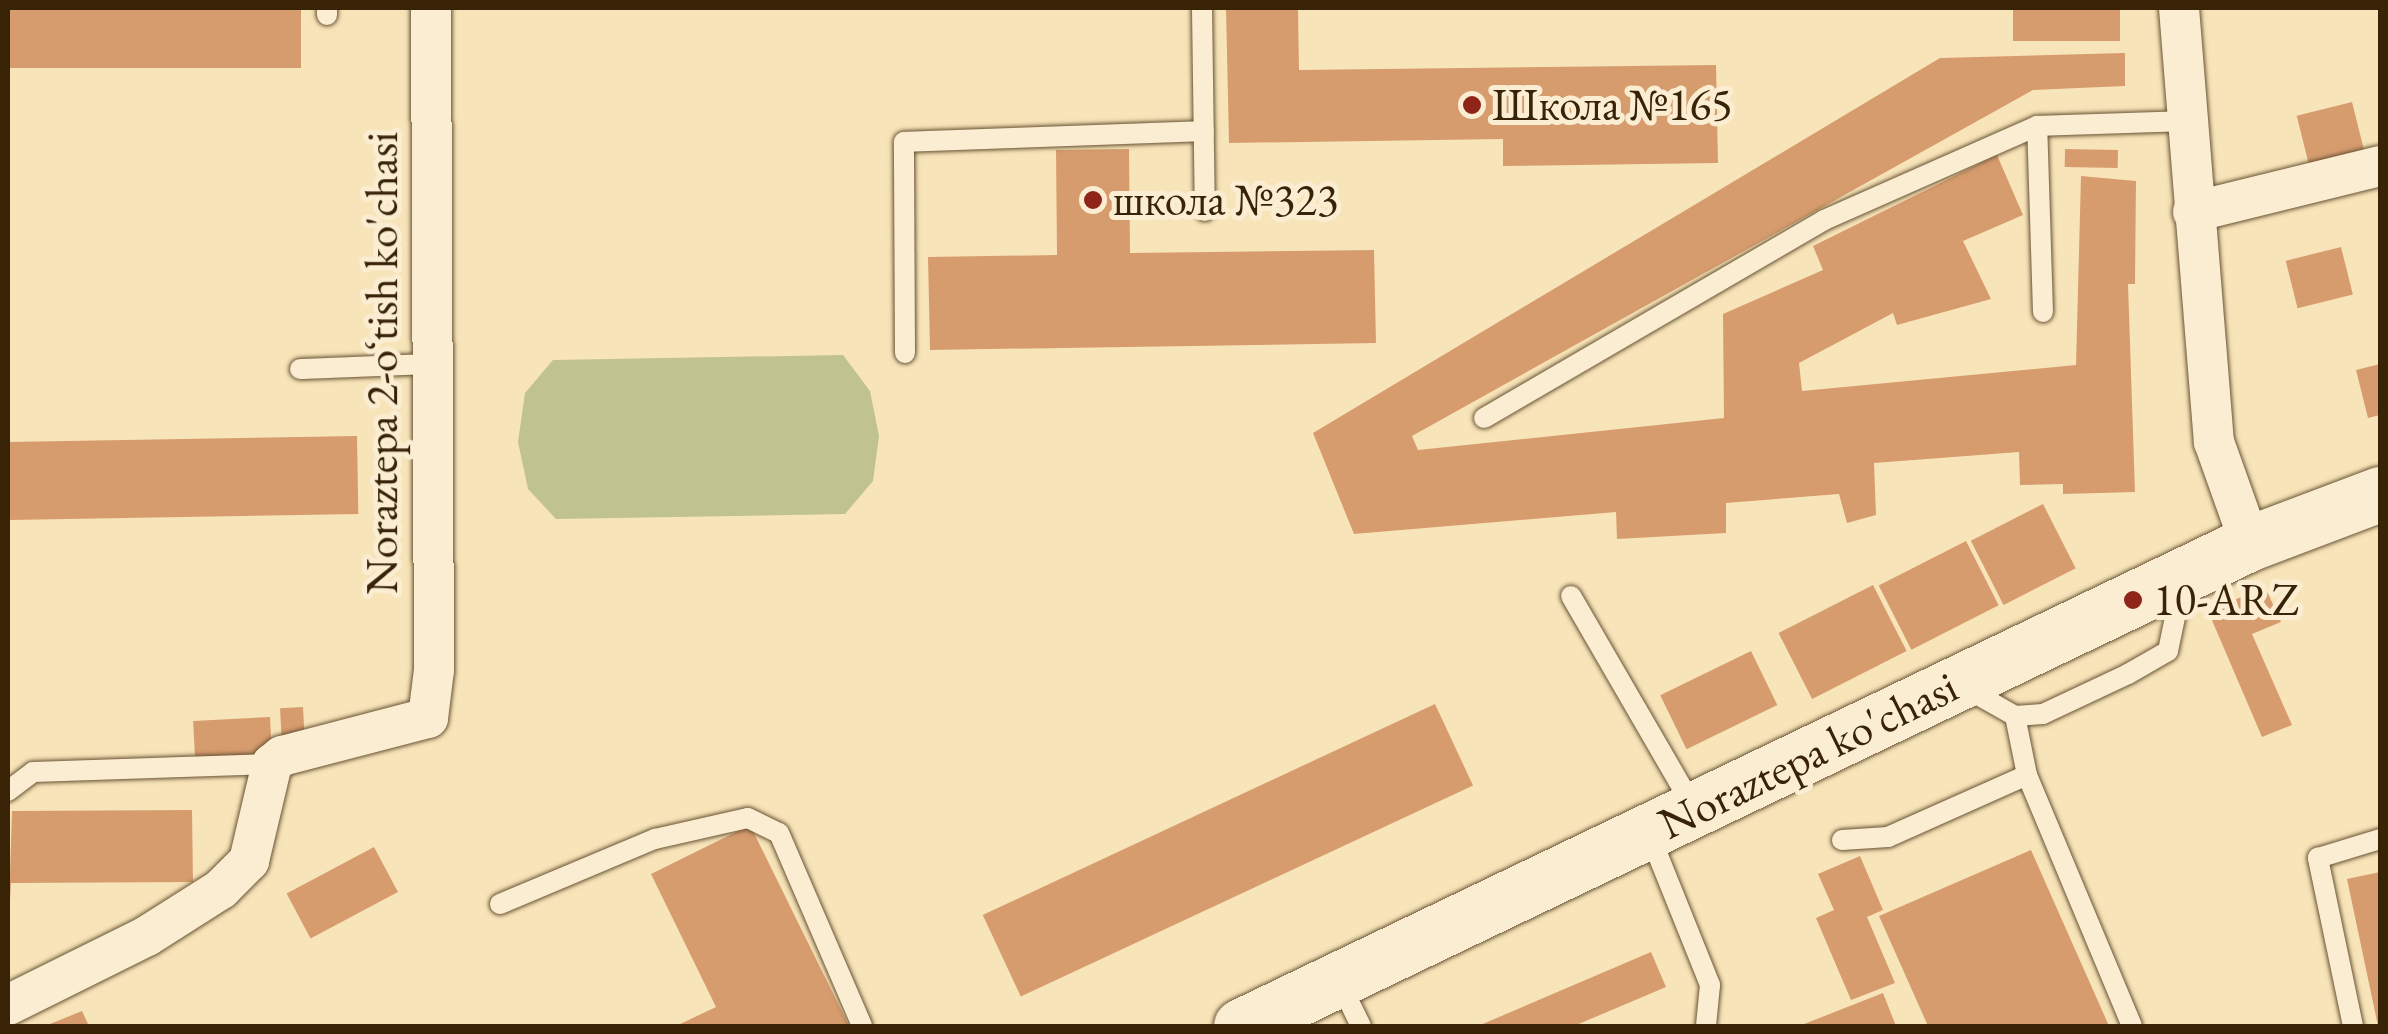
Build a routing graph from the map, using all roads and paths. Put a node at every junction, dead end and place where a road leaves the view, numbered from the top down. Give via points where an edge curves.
1 (431, 8) edge
2 (1202, 8) edge
3 (2179, 8) edge
4 (2186, 121) junction
5 (2037, 126) junction
6 (1204, 130) junction
7 (2380, 166) edge
8 (1205, 211) dead end
9 (2193, 212) junction
10 (2043, 312) dead end
11 (904, 354) dead end
12 (432, 364) junction
13 (300, 369) dead end
14 (1484, 418) dead end
15 (2380, 494) edge
16 (2250, 544) junction
17 (2183, 575) junction
18 (1571, 596) dead end
19 (1958, 684) junction
20 (2015, 716) junction
21 (272, 764) junction
22 (2027, 775) junction
23 (8, 791) edge
24 (1672, 821) junction
25 (2380, 839) edge
26 (1842, 840) dead end
27 (500, 904) dead end
28 (1350, 1003) edge
29 (8, 1005) edge
30 (1255, 1023) edge
31 (862, 1026) edge
32 (1706, 1026) edge
33 (2132, 1026) edge
34 (2353, 1026) edge

1 - 12 street, Noraztepa 2-oʻtish ko'chasi
2 - 6 lane
3 - 4 street
4 - 5 lane
4 - 9 street
5 - 10 lane
5 - 14 lane via 1824,220
6 - 8 lane
6 - 11 lane via 904,142
7 - 9 street
9 - 16 street via 2214,442 2227,496
12 - 13 lane
12 - 21 street, Noraztepa 2-oʻtish ko'chasi via 428,718
15 - 16 main road, Noraztepa ko'chasi
16 - 17 main road, Noraztepa ko'chasi
17 - 19 main road, Noraztepa ko'chasi
17 - 20 lane via 2168,651 2043,714
18 - 24 lane
19 - 20 lane
19 - 24 main road, Noraztepa ko'chasi
20 - 22 lane
21 - 23 lane via 33,772
21 - 29 street via 249,861 221,888 147,936
22 - 26 lane via 1888,837
22 - 33 lane
24 - 28 main road, Noraztepa ko'chasi
24 - 32 lane via 1710,985
25 - 34 lane via 2318,858
27 - 31 lane via 655,839 748,818 779,833
28 - 30 main road, Noraztepa ko'chasi

